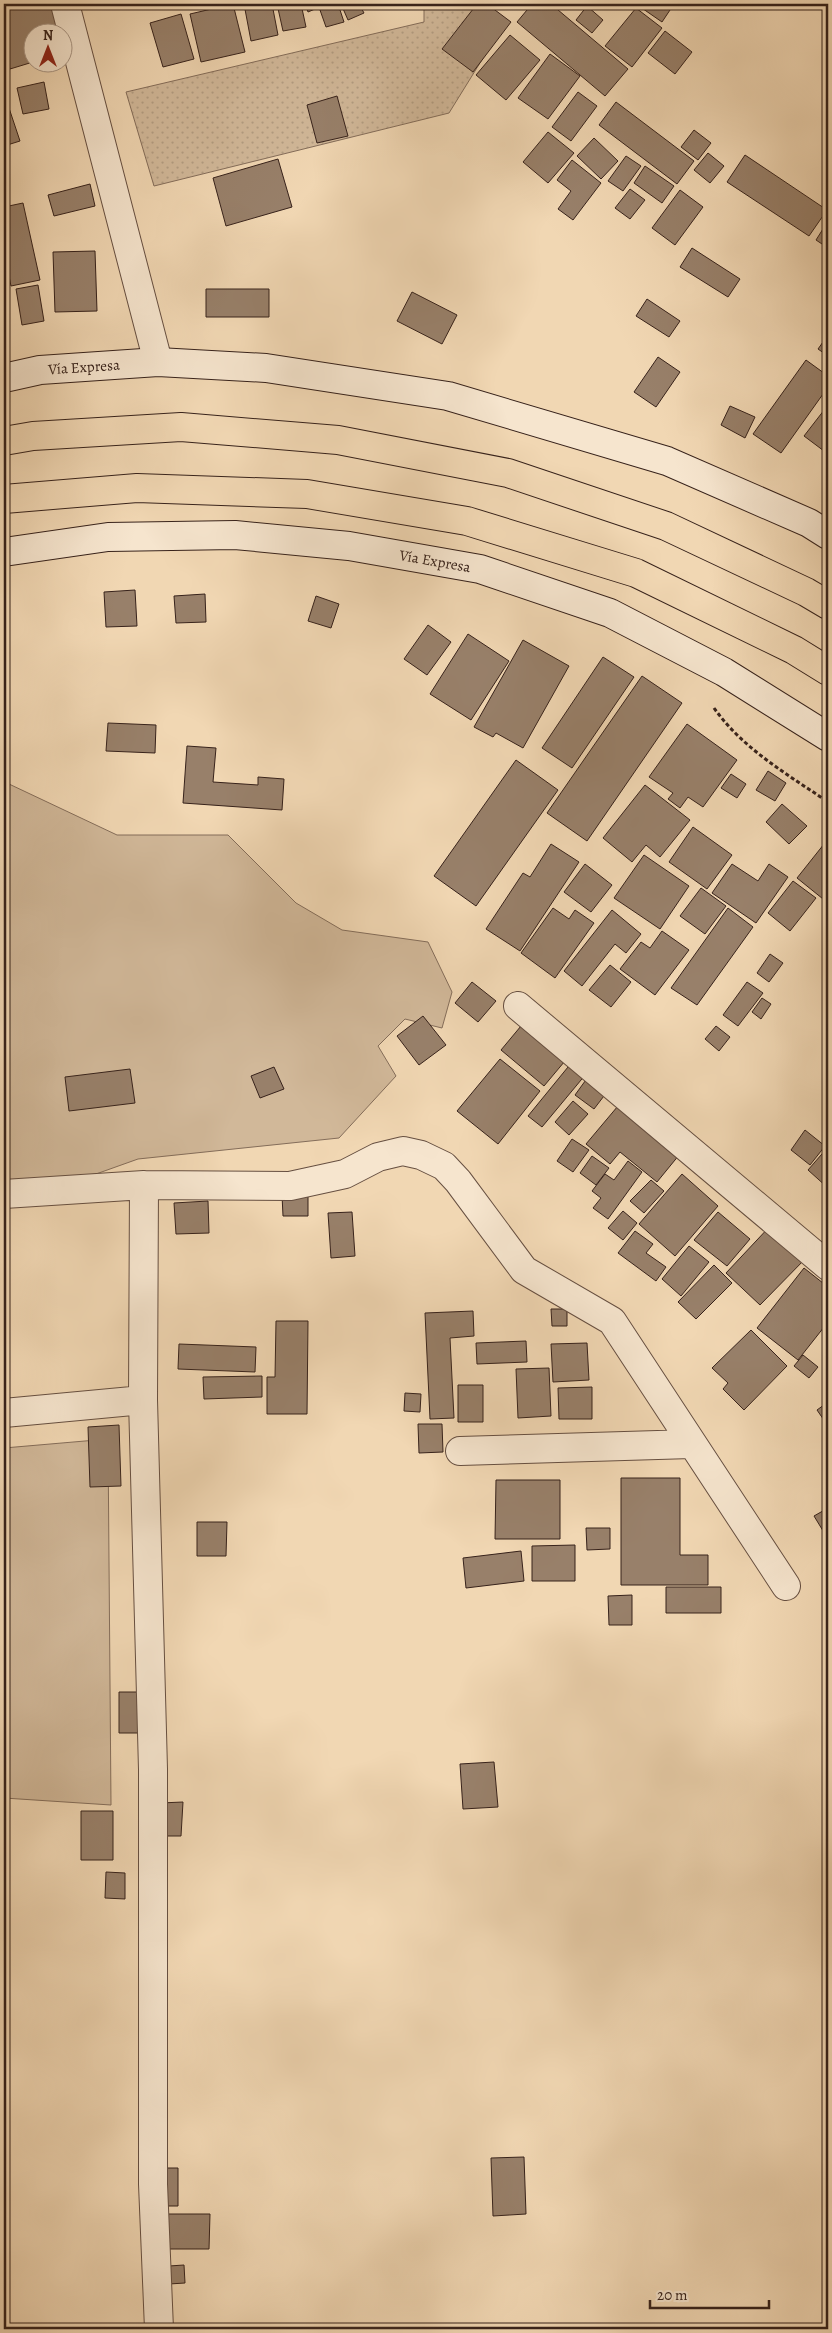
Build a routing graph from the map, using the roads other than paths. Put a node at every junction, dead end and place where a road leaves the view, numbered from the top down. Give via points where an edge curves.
1 (65, 4) edge
2 (158, 362) junction
3 (4, 378) edge
4 (4, 441) edge
5 (4, 499) edge
6 (828, 535) edge
7 (4, 552) edge
8 (828, 605) edge
9 (828, 671) edge
10 (828, 737) edge
11 (518, 1006) dead end
12 (144, 1185) junction
13 (4, 1194) edge
14 (828, 1266) edge
15 (143, 1400) junction
16 (4, 1414) edge
17 (691, 1444) junction
18 (460, 1451) dead end
19 (786, 1586) dead end
20 (159, 2329) edge

1 - 2 street
2 - 3 street, Vía Expresa via 40,370
2 - 6 street, Vía Expresa via 266,368 448,396 668,461 809,523
4 - 8 main road via 33,436 181,427 338,440 508,473 666,526
5 - 9 main road via 136,488 307,494 467,521 636,573 794,650
7 - 10 street, Vía Expresa via 108,537 235,535 349,546 480,569 610,613 724,672
11 - 14 street
12 - 13 street
12 - 15 street
12 - 17 street via 290,1186 345,1174 378,1157 403,1151 421,1155 444,1166 458,1181 524,1270 612,1321
15 - 16 street
15 - 20 street via 153,1770 153,2184
17 - 18 street
17 - 19 street

